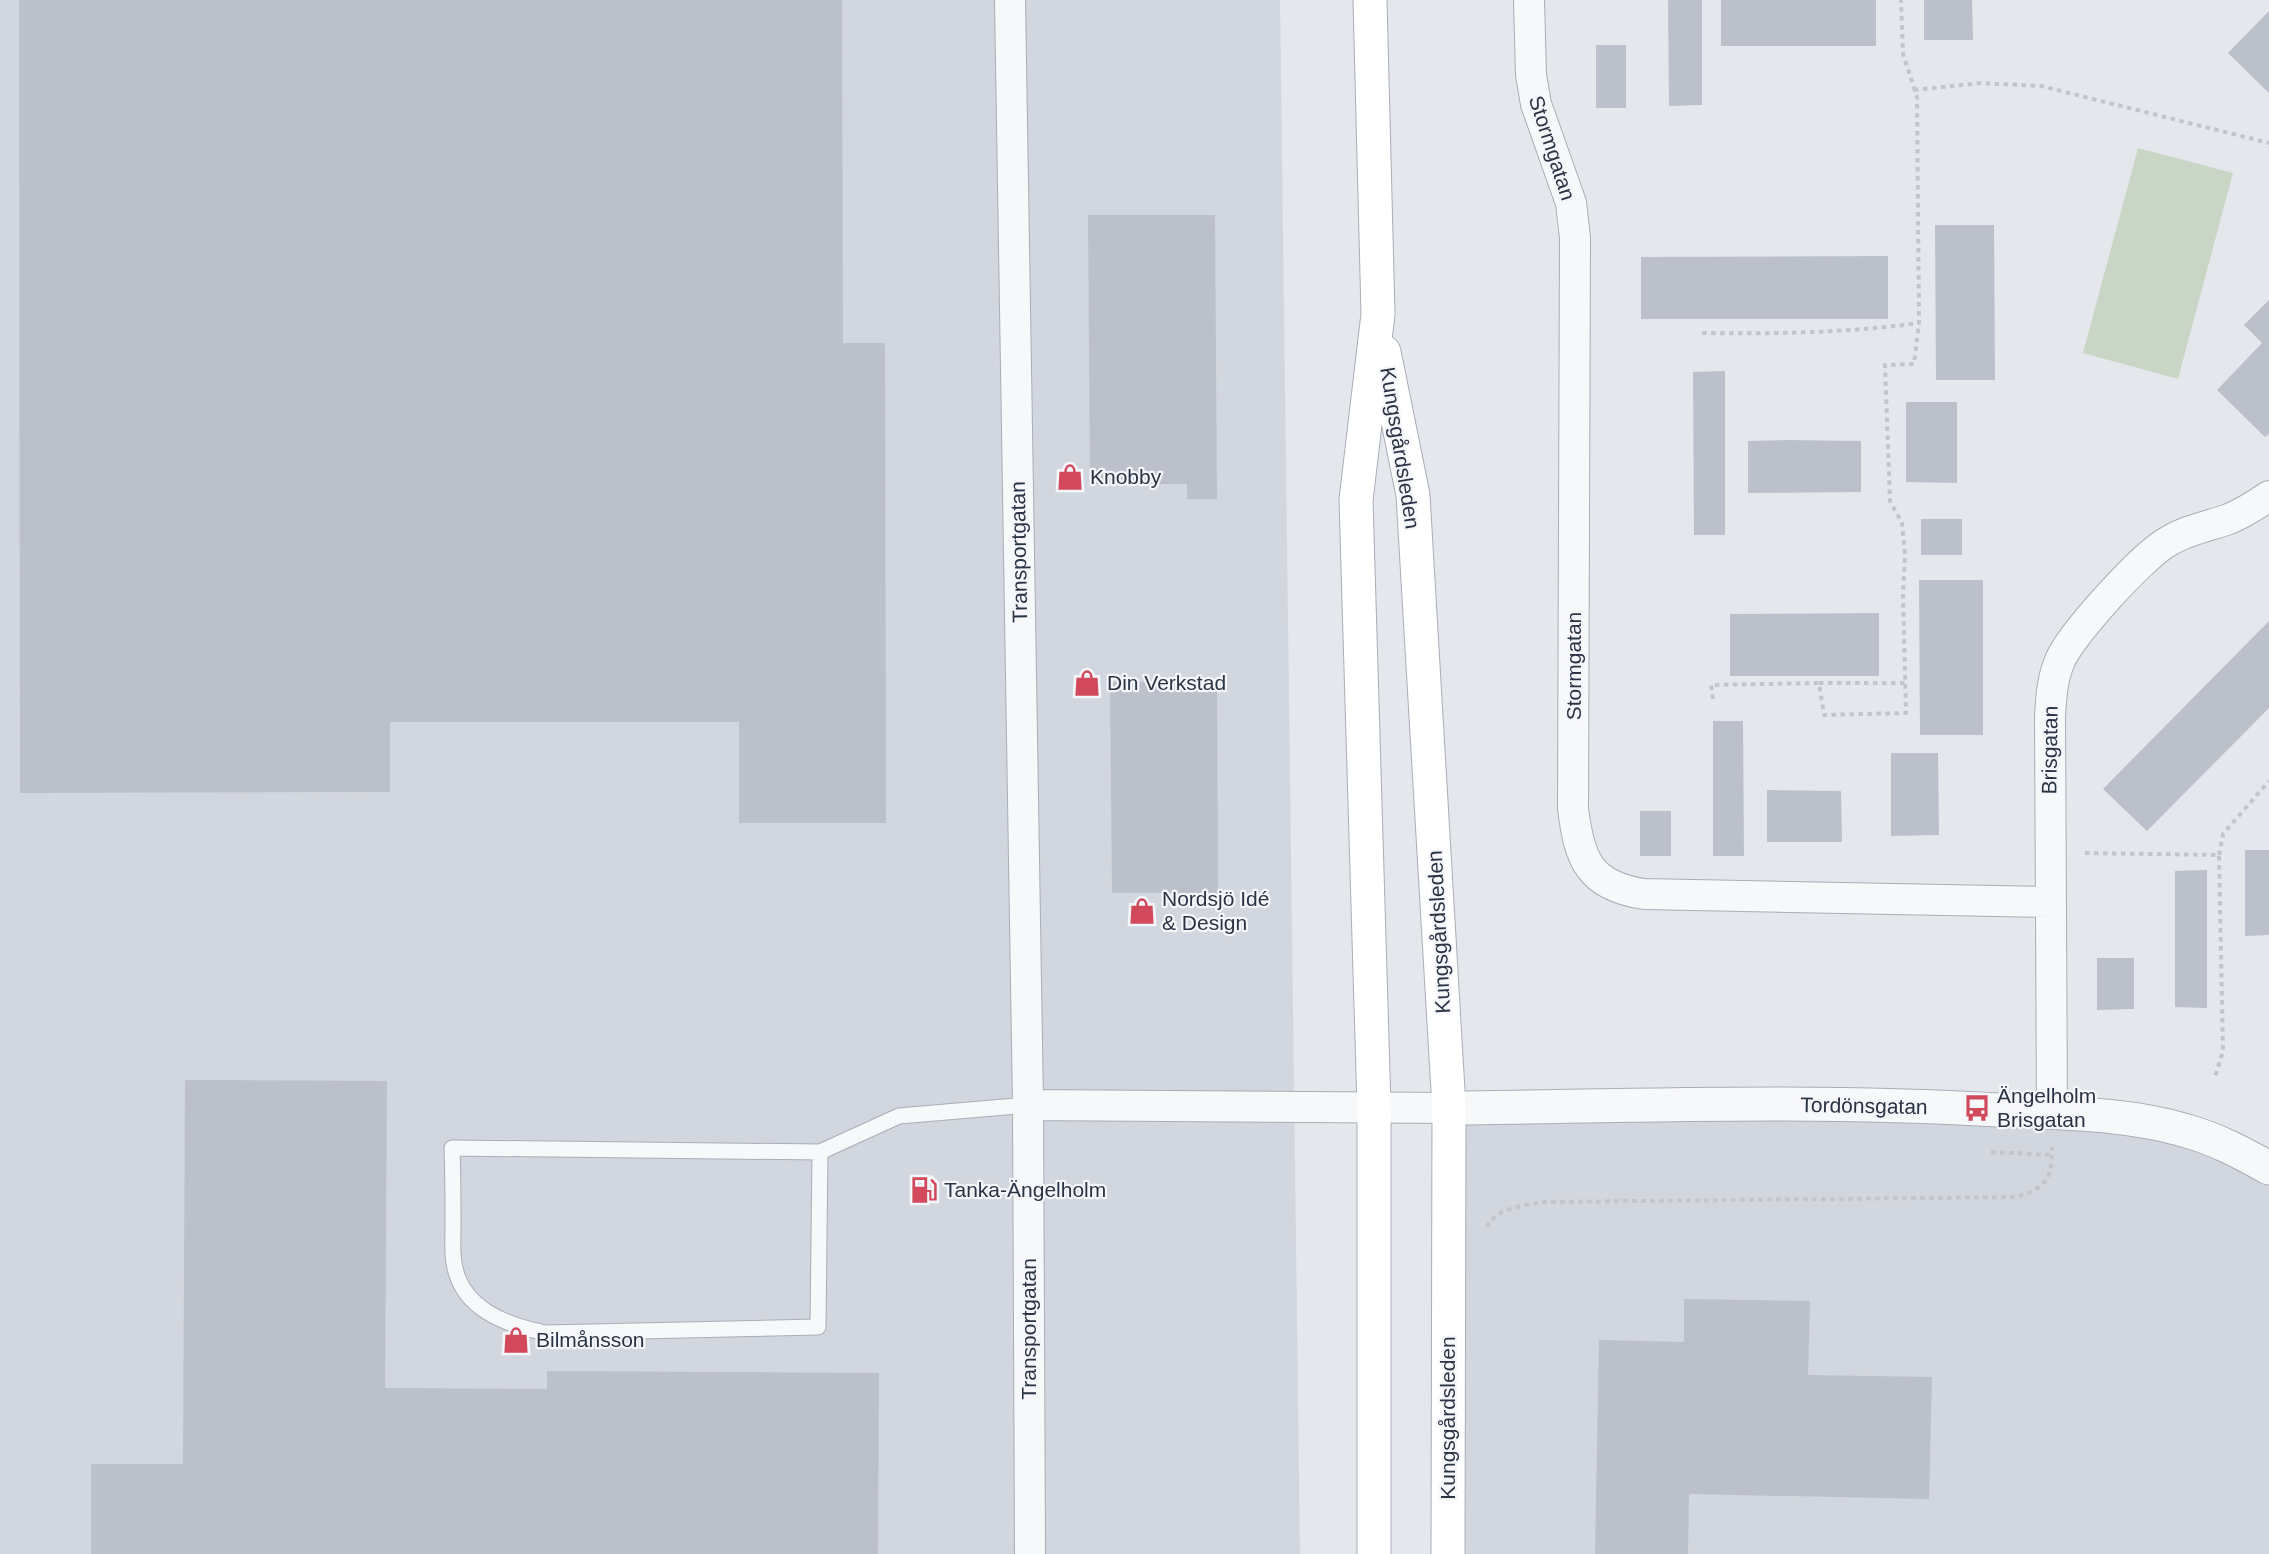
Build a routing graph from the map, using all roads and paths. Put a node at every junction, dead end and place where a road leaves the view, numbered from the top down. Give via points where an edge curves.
1 (1010, 0) edge
2 (1370, 0) edge
3 (1529, 0) edge
4 (1900, 0) edge
5 (1914, 90) junction
6 (2269, 143) edge
7 (1378, 314) junction
8 (1919, 323) junction
9 (1702, 333) dead end
10 (2269, 496) edge
11 (1819, 683) junction
12 (1905, 684) junction
13 (1713, 699) dead end
14 (2269, 781) edge
15 (2078, 853) dead end
16 (2219, 855) junction
17 (2050, 902) junction
18 (2215, 1077) dead end
19 (1028, 1105) junction
20 (1374, 1107) junction
21 (1449, 1108) junction
22 (2052, 1113) junction
23 (820, 1152) junction
24 (1991, 1152) dead end
25 (2052, 1155) junction
26 (2269, 1168) edge
27 (1486, 1228) dead end
28 (1030, 1554) edge
29 (1374, 1554) edge
30 (1448, 1554) edge

1 - 19 street, Transportgatan
2 - 7 main road, Kungsgårdsleden
3 - 17 street, Stormgatan via 1531,75 1536,104 1571,203 1575,238 1573,808 1584,858 1614,888 1644,894
4 - 5 path via 1903,54
5 - 6 path via 1981,83 2041,86
5 - 8 path
7 - 20 main road, Kungsgårdsleden via 1356,500
7 - 21 main road, Kungsgårdsleden via 1413,495
8 - 9 path via 1785,334
8 - 12 path via 1914,364 1885,365 1890,501 1902,523 1905,555
10 - 17 street, Brisgatan via 2229,519 2168,541 2150,554 2066,648 2051,696
11 - 12 path
11 - 12 path via 1824,715 1906,713
11 - 13 path via 1711,685
14 - 16 path via 2223,834
15 - 16 path
16 - 18 path via 2223,1051
17 - 22 street, Brisgatan
19 - 20 street
19 - 23 lane via 899,1116
19 - 28 street, Transportgatan
20 - 21 street
20 - 29 main road, Kungsgårdsleden
21 - 22 street, Tordönsgatan via 1857,1104
21 - 30 main road, Kungsgårdsleden
22 - 25 path
22 - 26 street, Tordönsgatan via 2186,1130 2220,1142
23 - 23 lane via 818,1327 546,1333 489,1315 459,1284 453,1262 452,1148
24 - 25 path
25 - 27 path via 2049,1176 2036,1191 2017,1197 1542,1202 1513,1208 1490,1219

